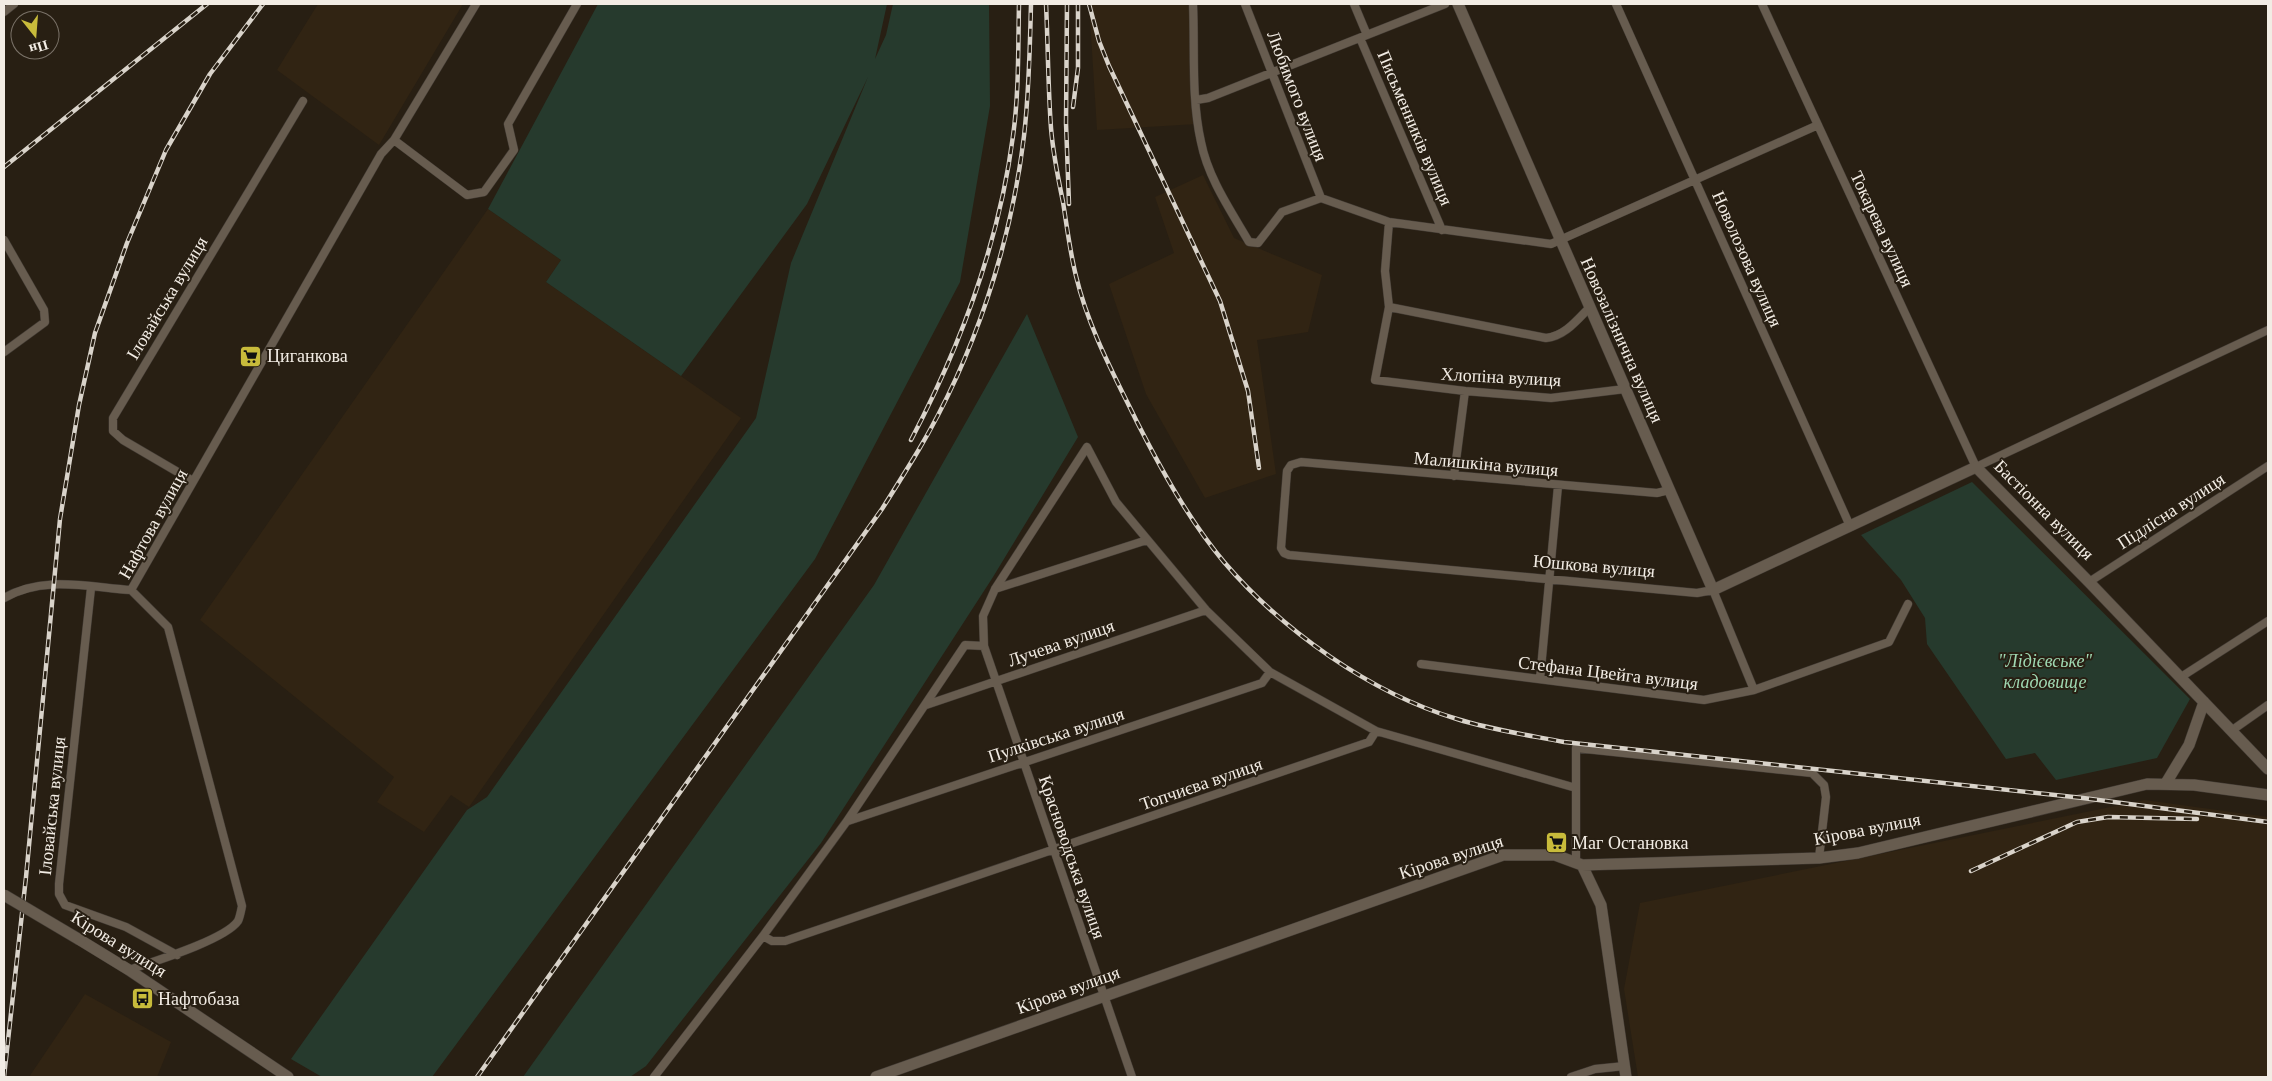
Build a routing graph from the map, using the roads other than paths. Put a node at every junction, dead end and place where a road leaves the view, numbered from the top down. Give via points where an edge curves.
1 (14, 4) edge
2 (476, 4) edge
3 (577, 4) edge
4 (1193, 4) edge
5 (1246, 4) edge
6 (1354, 4) edge
7 (1445, 4) edge
8 (1458, 4) edge
9 (1616, 4) edge
10 (1762, 4) edge
11 (4, 12) edge
12 (1363, 37) junction
13 (1273, 73) junction
14 (1196, 100) junction
15 (303, 101) dead end
16 (1818, 125) junction
17 (394, 140) junction
18 (1696, 181) junction
19 (1321, 198) junction
20 (1389, 222) junction
21 (1442, 230) junction
22 (4, 240) edge
23 (1560, 242) junction
24 (1388, 307) junction
25 (1590, 307) junction
26 (2268, 330) edge
27 (4, 352) edge
28 (1625, 389) junction
29 (1465, 391) junction
30 (1301, 462) joint
31 (2268, 466) edge
32 (1976, 467) junction
33 (1454, 476) junction
34 (193, 481) junction
35 (1558, 486) junction
36 (1669, 490) junction
37 (1850, 526) junction
38 (1147, 540) junction
39 (1550, 579) junction
40 (2089, 582) junction
41 (91, 588) junction
42 (995, 589) junction
43 (131, 590) junction
44 (1713, 590) junction
45 (4, 598) edge
46 (1908, 604) dead end
47 (1206, 610) junction
48 (2268, 621) edge
49 (984, 646) junction
50 (1421, 664) dead end
51 (1270, 672) junction
52 (2181, 678) junction
53 (1540, 679) junction
54 (996, 681) junction
55 (1754, 690) junction
56 (2204, 702) junction
57 (926, 705) junction
58 (2268, 705) edge
59 (1376, 731) junction
60 (2231, 731) junction
61 (1024, 762) junction
62 (2268, 769) edge
63 (2166, 784) junction
64 (1576, 788) junction
65 (2268, 796) edge
66 (847, 821) junction
67 (1054, 850) junction
68 (1819, 858) junction
69 (1579, 864) junction
70 (4, 895) edge
71 (763, 936) junction
72 (177, 955) junction
73 (129, 970) junction
74 (1105, 995) junction
75 (1626, 1072) edge
76 (288, 1077) edge
77 (654, 1077) edge
78 (876, 1077) edge
79 (1132, 1077) edge
80 (1571, 1077) edge

1 - 11 street
2 - 17 street, Нафтова вулиця
3 - 17 street via 508,124 514,150 484,192 467,195
4 - 14 street
5 - 13 street, Любимого вулиця
6 - 12 street, Письменників вулиця
7 - 12 street
8 - 23 main road, Новозалізнична вулиця
9 - 18 street, Новолозова вулиця
10 - 16 street, Токарева вулиця
12 - 13 street
12 - 21 street, Письменників вулиця
13 - 14 street
13 - 19 street, Любимого вулиця
14 - 19 street via 1201,142 1213,178 1249,242 1258,243 1282,212
15 - 34 street, Іловайська вулиця via 113,418 113,431 124,440
16 - 18 street
16 - 32 street, Токарева вулиця
17 - 34 street, Нафтова вулиця via 381,154
18 - 23 street
18 - 37 street, Новолозова вулиця
19 - 20 street
20 - 21 street
20 - 24 street via 1385,271
21 - 23 street via 1542,244
22 - 27 street via 44,310 45,322
23 - 25 main road, Новозалізнична вулиця
24 - 25 street via 1546,338 1557,337 1566,331
24 - 29 street, Хлопіна вулиця via 1374,380
25 - 28 main road, Новозалізнична вулиця
26 - 32 street, Бастіонна вулиця
28 - 29 street, Хлопіна вулиця via 1551,398
28 - 36 main road, Новозалізнична вулиця
29 - 33 street
30 - 33 street, Малишкіна вулиця
30 - 39 street, Юшкова вулиця via 1291,465 1287,471 1281,544 1284,553
31 - 40 street, Підлісна вулиця
32 - 37 main road, Юшкова вулиця
32 - 40 main road, Бастіонна вулиця
33 - 35 street, Малишкіна вулиця
34 - 43 street, Нафтова вулиця
35 - 36 street, Малишкіна вулиця via 1658,493
35 - 39 street
36 - 44 main road, Новозалізнична вулиця
37 - 44 main road, Юшкова вулиця
38 - 42 street
38 - 42 street, Красноводська вулиця via 1116,502 1087,447
38 - 47 street
39 - 44 street, Юшкова вулиця via 1697,593
39 - 53 street
40 - 52 main road, Бастіонна вулиця
41 - 43 street
41 - 45 street via 35,585
41 - 72 street, Іловайська вулиця via 59,894 65,905 126,928
42 - 49 street, Красноводська вулиця via 984,616
43 - 72 street, Нафтова вулиця via 168,627 242,906 238,921 229,930
44 - 55 street, Новозалізнична вулиця
46 - 55 street, Стефана Цвейга вулиця via 1889,642
47 - 51 street
47 - 54 street, Лучева вулиця
48 - 52 street
49 - 54 street, Красноводська вулиця
49 - 57 street via 965,645
50 - 53 street, Стефана Цвейга вулиця
51 - 59 street
51 - 61 street, Пулківська вулиця via 1262,683
52 - 56 main road, Бастіонна вулиця
53 - 55 street, Стефана Цвейга вулиця via 1704,700
54 - 57 street, Лучева вулиця
54 - 61 street, Красноводська вулиця
56 - 60 main road, Бастіонна вулиця
56 - 63 main road via 2189,746
57 - 66 street
58 - 60 street
59 - 64 street
59 - 67 street, Топчиєва вулиця via 1369,742
60 - 62 main road, Бастіонна вулиця
61 - 66 street, Пулківська вулиця
61 - 67 street, Красноводська вулиця
63 - 65 main road, Кірова вулиця
63 - 68 main road, Кірова вулиця via 2147,784 1858,853
64 - 68 street via 1576,748 1812,773 1824,786 1826,797
64 - 69 street
66 - 71 street
67 - 71 street, Топчиєва вулиця via 785,941 772,941
67 - 74 street, Красноводська вулиця
68 - 69 main road, Кірова вулиця
69 - 74 main road, Кірова вулиця via 1555,855 1503,855
69 - 75 main road via 1601,905
70 - 73 main road, Кірова вулиця, bridge
71 - 77 street
72 - 73 street, Нафтова вулиця
73 - 76 main road, Кірова вулиця
74 - 78 main road, Кірова вулиця
74 - 79 street, Красноводська вулиця
75 - 80 street via 1595,1069

